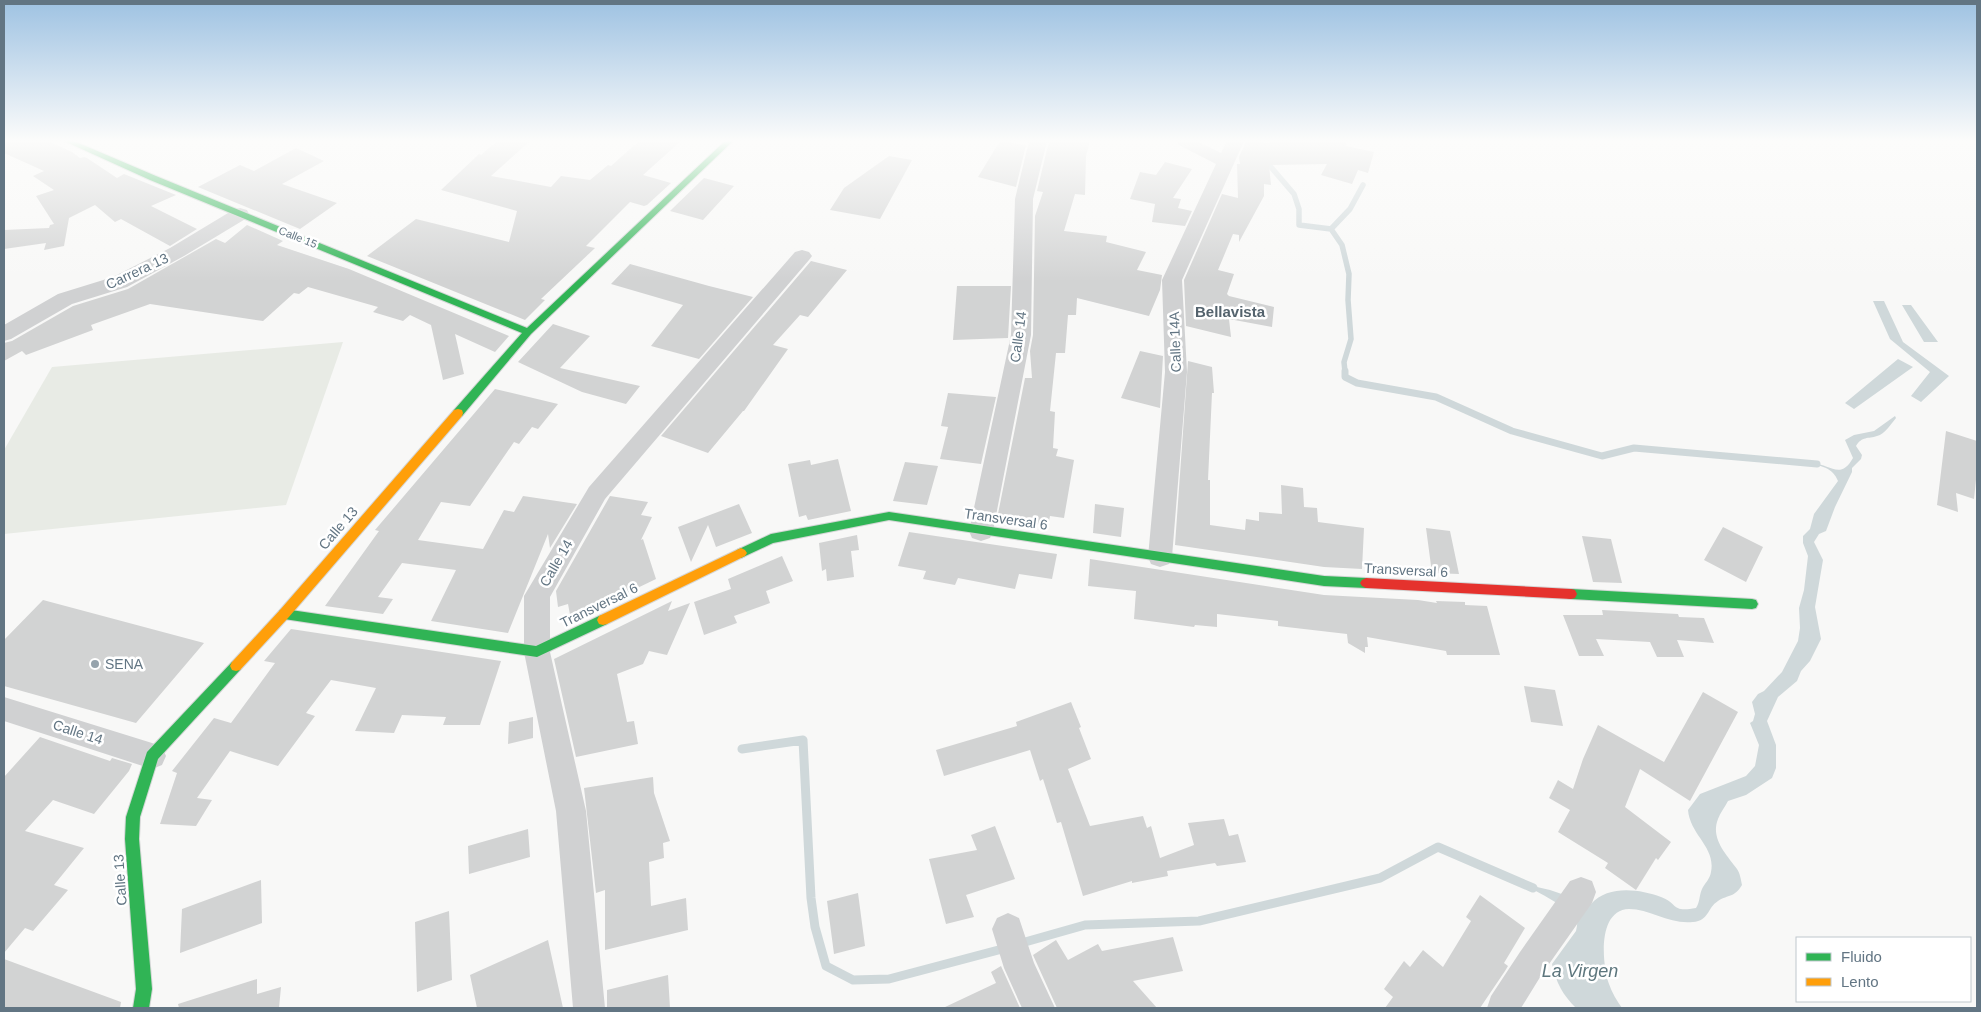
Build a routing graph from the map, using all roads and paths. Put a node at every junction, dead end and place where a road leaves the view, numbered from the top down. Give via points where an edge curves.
1 (178, 188) edge
2 (680, 188) edge
3 (1027, 188) edge
4 (1214, 188) edge
5 (240, 214) junction
6 (802, 256) dead end
7 (528, 332) junction
8 (4, 334) edge
9 (981, 531) junction
10 (1160, 557) junction
11 (1752, 604) dead end
12 (284, 614) junction
13 (538, 652) junction
14 (4, 709) edge
15 (152, 756) junction
16 (1581, 892) dead end
17 (1008, 929) dead end
18 (141, 1008) edge
19 (589, 1008) edge
20 (1040, 1008) edge
21 (1503, 1008) edge

1 - 5 street, Calle 15
2 - 7 street, Calle 13
3 - 9 street, Calle 14 via 1021,335
4 - 10 street, Calle 14A via 1172,280 1176,372
5 - 7 street, Calle 15
5 - 8 street, Carrera 13 via 128,278 65,299
6 - 13 street, Calle 14 via 598,493 537,596
7 - 12 street, Calle 13
9 - 10 street, Transversal 6
9 - 13 street, Transversal 6 via 889,516 771,539
10 - 11 street, Transversal 6 via 1324,581
12 - 13 street
12 - 15 street, Calle 13
13 - 19 street, Calle 14 via 571,811
14 - 15 street, Calle 14
15 - 18 street, Calle 13 via 133,816 144,989
16 - 21 street
17 - 20 street via 1020,968

